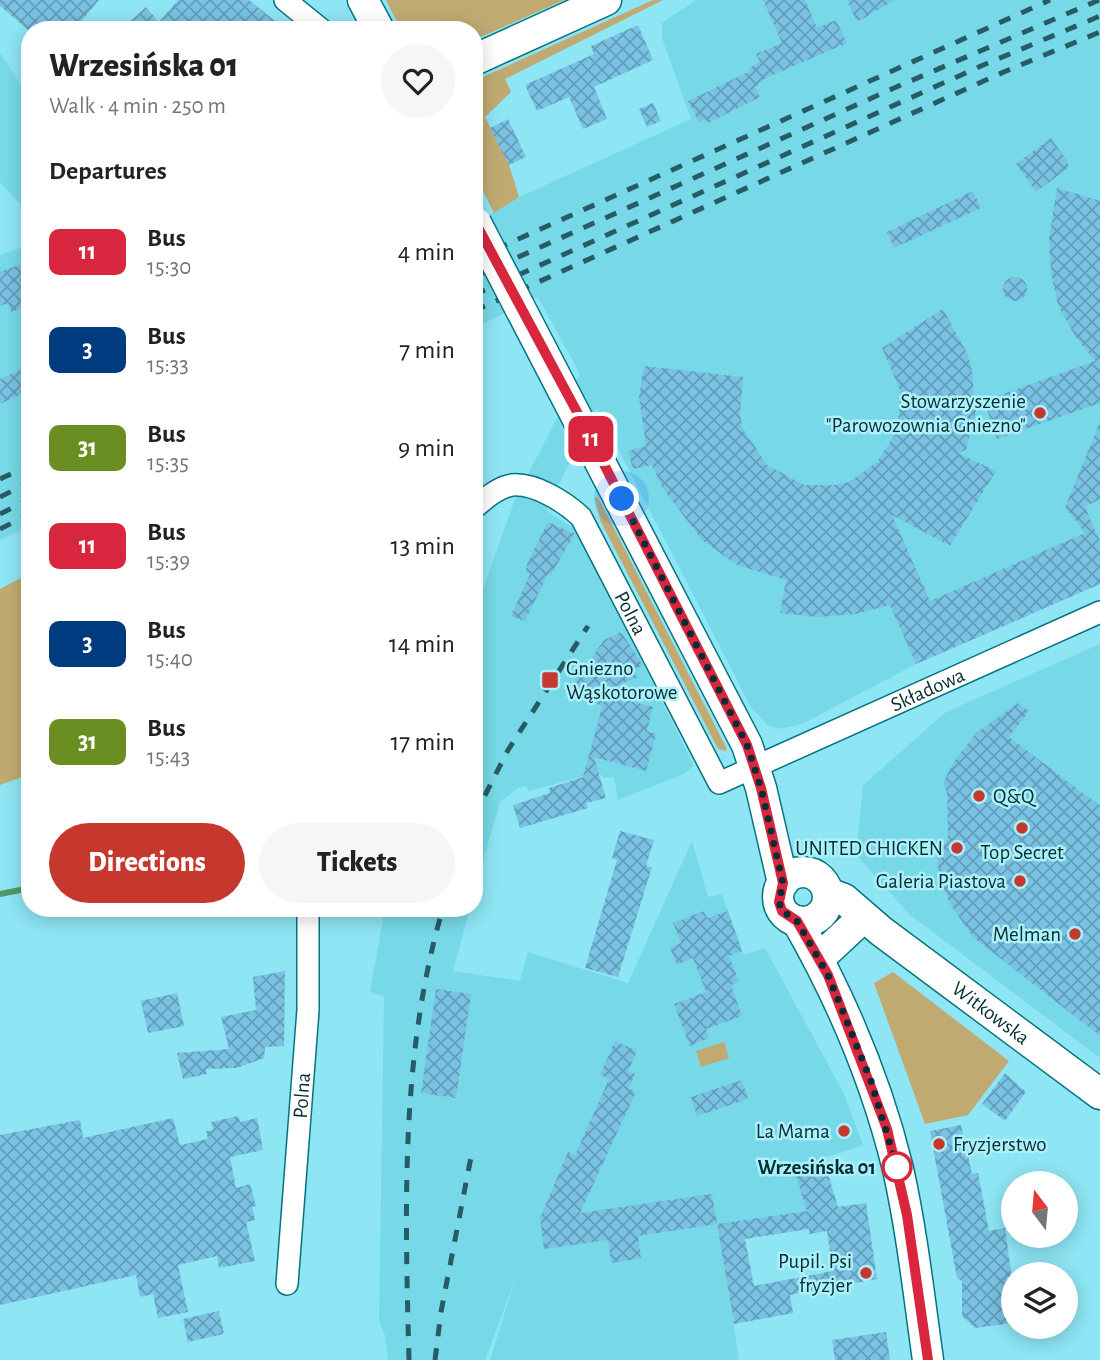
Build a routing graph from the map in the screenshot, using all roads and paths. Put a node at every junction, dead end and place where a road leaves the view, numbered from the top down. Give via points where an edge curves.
1 (285, 0) edge
2 (363, 0) edge
3 (606, 0) edge
4 (311, 21) edge
5 (374, 21) edge
6 (483, 56) edge
7 (483, 236) edge
8 (483, 501) edge
9 (1100, 612) edge
10 (755, 768) junction
11 (792, 877) junction
12 (815, 910) junction
13 (309, 917) edge
14 (869, 928) junction
15 (827, 964) junction
16 (1100, 1094) edge
17 (286, 1284) dead end
18 (928, 1360) edge

1 - 4 street
2 - 5 street
3 - 6 street
7 - 10 street, bridge via 578,414
8 - 10 street, Polna via 513,485 539,491 570,507 589,529 719,783
9 - 10 street, Składowa
10 - 11 street via 770,830
11 - 12 street, Witkowska via 814,874 824,882
11 - 12 street via 779,902 782,911
12 - 14 street, Witkowska via 844,900
12 - 15 street
13 - 17 street, Polna via 307,1010
14 - 15 street
14 - 16 street, Witkowska
15 - 18 street via 897,1167

